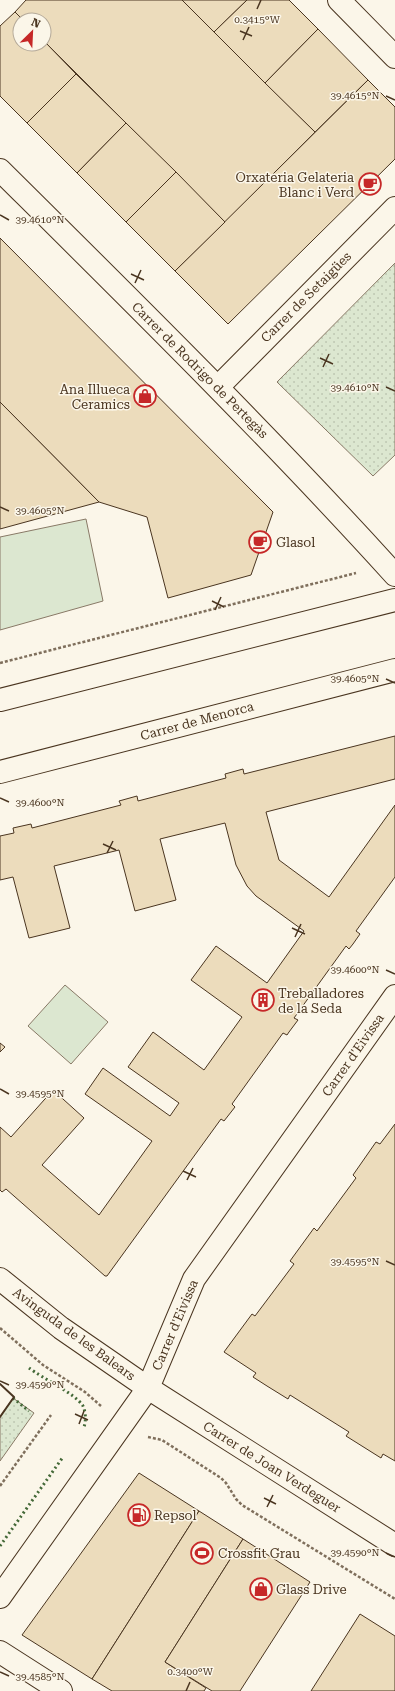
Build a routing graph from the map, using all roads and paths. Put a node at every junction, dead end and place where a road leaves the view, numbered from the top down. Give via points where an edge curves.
1 (339, 0) edge
2 (395, 57) edge
3 (0, 170) edge
4 (395, 208) edge
5 (218, 387) junction
6 (349, 575) dead end
7 (395, 575) edge
8 (395, 600) edge
9 (0, 663) edge
10 (395, 670) edge
11 (0, 700) edge
12 (0, 772) edge
13 (395, 996) edge
14 (0, 1279) edge
15 (0, 1328) edge
16 (148, 1388) junction
17 (51, 1415) dead end
18 (123, 1424) junction
19 (0, 1486) edge
20 (395, 1545) edge
21 (0, 1597) edge
22 (395, 1599) edge
23 (0, 1652) edge
24 (62, 1691) edge

1 - 2 street
3 - 5 street, Carrer de Rodrigo de Pertegàs
4 - 5 street, Carrer de Setaigües
5 - 7 street, Carrer de Rodrigo de Pertegàs
6 - 9 path
8 - 11 street
10 - 12 street, Carrer de Menorca
13 - 16 street, Carrer d'Eivissa via 194,1278
14 - 16 street, Avinguda de les Balears via 61,1328
15 - 18 path via 31,1356 85,1392
16 - 18 street, Carrer d'Eivissa
16 - 20 street, Carrer de Joan Verdeguer
17 - 19 path
18 - 21 street, Carrer d'Eivissa
18 - 22 path via 140,1435 162,1440 179,1450 221,1478 242,1505
23 - 24 street

